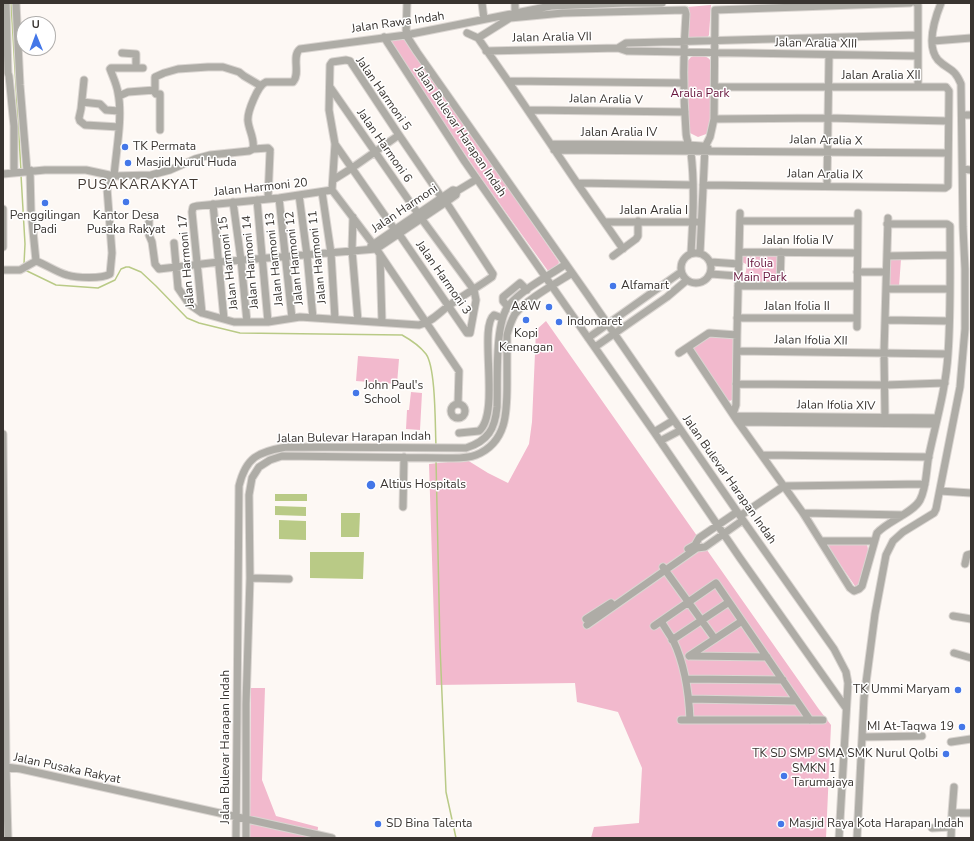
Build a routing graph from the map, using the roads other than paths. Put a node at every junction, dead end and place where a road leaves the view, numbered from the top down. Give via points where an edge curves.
1 (6, 3) edge
2 (16, 3) edge
3 (407, 3) edge
4 (482, 3) edge
5 (514, 3) edge
6 (624, 3) edge
7 (628, 3) edge
8 (646, 3) edge
9 (662, 3) edge
10 (910, 3) edge
11 (916, 3) edge
12 (941, 3) edge
13 (515, 12) junction
14 (484, 19) junction
15 (467, 33) dead end
16 (406, 35) junction
17 (918, 35) junction
18 (384, 37) junction
19 (478, 38) junction
20 (971, 38) edge
21 (932, 41) junction
22 (684, 42) junction
23 (715, 42) junction
24 (618, 48) junction
25 (486, 50) junction
26 (684, 52) junction
27 (714, 53) junction
28 (122, 54) dead end
29 (829, 55) junction
30 (918, 56) junction
31 (84, 80) dead end
32 (508, 81) junction
33 (684, 83) junction
34 (261, 86) junction
35 (714, 87) junction
36 (828, 87) junction
37 (918, 87) junction
38 (330, 88) junction
39 (154, 91) junction
40 (119, 96) junction
41 (82, 102) junction
42 (528, 110) junction
43 (119, 111) junction
44 (685, 112) junction
45 (962, 115) junction
46 (971, 115) edge
47 (827, 118) junction
48 (714, 119) junction
49 (948, 121) junction
50 (119, 128) junction
51 (160, 130) dead end
52 (398, 135) junction
53 (335, 144) junction
54 (552, 147) junction
55 (689, 148) junction
56 (253, 149) junction
57 (705, 149) junction
58 (374, 152) junction
59 (827, 152) junction
60 (947, 153) junction
61 (352, 168) junction
62 (963, 169) junction
63 (971, 170) edge
64 (27, 171) junction
65 (15, 172) junction
66 (3, 174) edge
67 (106, 175) junction
68 (114, 176) junction
69 (477, 179) junction
70 (333, 180) junction
71 (577, 183) junction
72 (693, 185) junction
73 (703, 185) junction
74 (827, 186) junction
75 (946, 188) joint
76 (332, 190) junction
77 (322, 192) junction
78 (299, 195) junction
79 (268, 198) junction
80 (280, 198) junction
81 (257, 200) junction
82 (444, 200) junction
83 (233, 202) junction
84 (212, 204) junction
85 (193, 207) joint
86 (3, 209) edge
87 (740, 213) dead end
88 (149, 216) dead end
89 (419, 216) junction
90 (353, 217) junction
91 (638, 221) junction
92 (740, 221) junction
93 (605, 222) junction
94 (693, 222) junction
95 (702, 222) junction
96 (397, 232) junction
97 (174, 243) dead end
98 (3, 247) edge
99 (372, 248) junction
100 (623, 249) junction
101 (352, 250) junction
102 (739, 252) junction
103 (781, 252) junction
104 (331, 253) junction
105 (691, 253) junction
106 (700, 253) junction
107 (857, 253) junction
108 (307, 255) junction
109 (950, 255) junction
110 (285, 256) junction
111 (380, 256) junction
112 (613, 256) dead end
113 (887, 256) junction
114 (262, 258) junction
115 (241, 260) junction
116 (36, 261) junction
117 (219, 262) junction
118 (711, 262) junction
119 (198, 264) junction
120 (566, 264) junction
121 (739, 264) junction
122 (176, 266) junction
123 (3, 270) edge
124 (681, 272) junction
125 (857, 272) junction
126 (886, 272) junction
127 (572, 273) junction
128 (711, 274) junction
129 (738, 276) junction
130 (546, 278) junction
131 (686, 280) junction
132 (552, 286) junction
133 (738, 286) junction
134 (780, 286) junction
135 (857, 286) junction
136 (886, 289) junction
137 (474, 290) junction
138 (949, 290) junction
139 (448, 306) junction
140 (202, 313) junction
141 (292, 318) junction
142 (313, 318) junction
143 (502, 318) junction
144 (737, 318) junction
145 (857, 318) junction
146 (224, 319) junction
147 (335, 319) junction
148 (885, 320) junction
149 (358, 321) junction
150 (949, 321) junction
151 (247, 322) junction
152 (268, 322) junction
153 (382, 322) junction
154 (426, 324) junction
155 (608, 325) junction
156 (857, 327) dead end
157 (489, 334) junction
158 (614, 334) junction
159 (499, 335) junction
160 (737, 335) junction
161 (588, 338) junction
162 (688, 347) junction
163 (595, 348) junction
164 (737, 351) junction
165 (679, 352) dead end
166 (884, 353) junction
167 (948, 354) junction
168 (945, 383) junction
169 (736, 384) junction
170 (885, 385) junction
171 (458, 404) dead end
172 (489, 407) junction
173 (497, 407) junction
174 (735, 418) junction
175 (884, 418) junction
176 (674, 420) junction
177 (937, 421) junction
178 (481, 430) junction
179 (680, 430) junction
180 (654, 432) junction
181 (459, 433) dead end
182 (3, 434) edge
183 (487, 437) junction
184 (660, 441) junction
185 (300, 447) junction
186 (373, 447) junction
187 (300, 455) junction
188 (762, 455) junction
189 (373, 456) junction
190 (404, 457) junction
191 (928, 457) junction
192 (925, 484) junction
193 (784, 486) junction
194 (940, 491) junction
195 (971, 493) edge
196 (403, 507) dead end
197 (803, 513) junction
198 (903, 515) junction
199 (740, 516) junction
200 (717, 525) junction
201 (723, 534) junction
202 (822, 541) junction
203 (874, 542) junction
204 (696, 546) junction
205 (971, 554) edge
206 (965, 564) dead end
207 (664, 569) junction
208 (250, 578) junction
209 (289, 579) dead end
210 (688, 602) junction
211 (729, 602) junction
212 (953, 616) dead end
213 (971, 619) edge
214 (701, 620) junction
215 (661, 621) junction
216 (742, 621) junction
217 (587, 622) dead end
218 (654, 626) dead end
219 (715, 639) junction
220 (672, 640) junction
221 (954, 653) dead end
222 (690, 656) junction
223 (767, 657) junction
224 (971, 658) edge
225 (681, 662) junction
226 (686, 679) junction
227 (783, 680) junction
228 (689, 699) junction
229 (797, 701) junction
230 (846, 708) junction
231 (680, 720) dead end
232 (690, 720) junction
233 (810, 720) junction
234 (823, 720) dead end
235 (922, 736) dead end
236 (862, 737) junction
237 (971, 739) edge
238 (951, 742) dead end
239 (6, 767) junction
240 (954, 787) dead end
241 (952, 813) junction
242 (971, 813) edge
243 (237, 817) junction
244 (246, 819) junction
245 (951, 827) junction
246 (932, 828) dead end
247 (8, 838) edge
248 (236, 838) edge
249 (246, 838) edge
250 (332, 838) edge
251 (839, 838) edge
252 (857, 838) edge
253 (951, 838) edge

1 - 65 street
2 - 64 street
3 - 16 street
4 - 14 street
5 - 13 street
6 - 13 street, Jalan Rawa Indah via 550,6
7 - 8 street
8 - 9 street
10 - 23 street via 717,9 714,12
11 - 17 street
12 - 21 street via 935,18
13 - 14 street, Jalan Rawa Indah
14 - 16 street, Jalan Rawa Indah
15 - 19 street
16 - 18 street, Jalan Rawa Indah
16 - 120 street, Jalan Bulevar Harapan Indah
17 - 23 street, Jalan Aralia VII
17 - 30 street
18 - 34 street, Jalan Rawa Indah via 300,49 296,53 297,76 293,82 266,82
18 - 69 street, Jalan Bulevar Harapan Indah
19 - 22 street via 510,18 563,13 684,10
19 - 25 street
20 - 21 street
21 - 45 street via 937,59 957,75 961,84
22 - 23 street, Jalan Aralia VII
22 - 24 street, Jalan Aralia VII via 626,44
22 - 26 street
23 - 27 street
24 - 25 street, Jalan Aralia VII
24 - 26 street, Jalan Aralia VII via 627,52
25 - 32 street
26 - 27 street, Jalan Aralia XIII
26 - 33 street
27 - 29 street, Jalan Aralia XIII
27 - 35 street
28 - 40 street via 136,54 139,68 110,68
29 - 30 street, Jalan Aralia XIII
29 - 36 street
30 - 37 street
31 - 41 street
32 - 33 street
32 - 42 street
33 - 44 street
34 - 39 street via 237,71 223,67 208,67 178,69 164,73 155,77
34 - 56 street via 248,119 254,142
35 - 36 street, Jalan Aralia XII
35 - 48 street
36 - 37 street, Jalan Aralia XII
36 - 47 street
37 - 49 street, Jalan Aralia XII via 948,88
38 - 52 street, Jalan Harmoni 5 via 332,62 350,62
38 - 53 street, Jalan Harmoni 5
38 - 58 street, Jalan Harmoni 6
39 - 40 street via 128,92
39 - 51 street via 160,94
40 - 43 street
41 - 43 street via 100,104 106,110
41 - 50 street via 79,118 82,123
42 - 44 street, Jalan Aralia V
42 - 54 street
43 - 50 street
44 - 55 street
45 - 46 street
45 - 62 street
47 - 48 street
47 - 49 street
47 - 59 street
48 - 57 street
49 - 60 street, Jalan Aralia XII
50 - 68 street
52 - 58 street
52 - 82 street, Jalan Harmoni 5
53 - 61 street, Jalan Harmoni 3
53 - 70 street, Jalan Harmoni 5
54 - 55 street, Jalan Aralia IV
54 - 71 street
55 - 57 street, Jalan Aralia IV
55 - 72 street
56 - 68 street via 210,155 151,175
56 - 79 street via 268,148 270,151
57 - 59 street, Jalan Aralia X
57 - 73 street
58 - 61 street
58 - 89 street, Jalan Harmoni 6
59 - 60 street, Jalan Aralia X
59 - 74 street
60 - 75 street, Jalan Aralia XII
61 - 70 street
61 - 96 street, Jalan Harmoni 3
62 - 63 street
62 - 194 street via 963,365
64 - 65 street
64 - 67 street via 86,170
64 - 116 street
65 - 66 street
67 - 68 street
67 - 116 street via 112,253 110,274 94,277 69,275
69 - 82 street, Jalan Harmoni via 457,191 452,190
69 - 130 street, Jalan Bulevar Harapan Indah
70 - 76 street, Jalan Harmoni 5
71 - 72 street
71 - 93 street
72 - 94 street
73 - 74 street, Jalan Aralia IX
73 - 95 street
74 - 75 street, Jalan Aralia IX
76 - 77 street, Jalan Harmoni 20
76 - 90 street
77 - 78 street, Jalan Harmoni 20
77 - 104 street, Jalan Harmoni 11
78 - 80 street, Jalan Harmoni 20
78 - 108 street, Jalan Harmoni 12
79 - 80 street, Jalan Harmoni 20
79 - 81 street, Jalan Harmoni 20
80 - 110 street, Jalan Harmoni 13
81 - 83 street, Jalan Harmoni 20
81 - 114 street, Jalan Harmoni 14
82 - 89 street, Jalan Harmoni
82 - 137 street, Jalan Harmoni 5 via 493,273 492,277
83 - 84 street, Jalan Harmoni 20
83 - 115 street, Jalan Harmoni 15
84 - 85 street, Jalan Harmoni 20
84 - 117 street
85 - 119 street, Jalan Harmoni 17
86 - 98 street
87 - 92 street
88 - 122 street via 149,235 156,266
89 - 96 street, Jalan Harmoni
89 - 137 street, Jalan Harmoni 6
90 - 99 street
90 - 101 street
91 - 93 street, Jalan Aralia I
91 - 94 street, Jalan Aralia I
91 - 100 street via 636,240
92 - 102 street
92 - 107 street via 858,217
93 - 100 street
94 - 95 street, Jalan Aralia I
94 - 105 street
95 - 106 street
96 - 99 street, Jalan Harmoni
96 - 139 street, Jalan Harmoni 3
97 - 122 street
99 - 101 street
99 - 111 street
100 - 112 street
101 - 104 street
101 - 149 street
102 - 103 street, Jalan Ifolia IV
102 - 121 street
103 - 107 street, Jalan Ifolia IV
103 - 134 street
104 - 108 street
104 - 147 street, Jalan Harmoni 11
105 - 106 street
105 - 124 street via 682,261
106 - 118 street
107 - 125 street
108 - 110 street
108 - 142 street, Jalan Harmoni 12
109 - 113 street
109 - 113 street via 949,225 888,221
109 - 138 street
110 - 114 street
110 - 141 street, Jalan Harmoni 13
111 - 153 street
111 - 154 street
113 - 126 street
114 - 115 street
114 - 152 street, Jalan Harmoni 14
115 - 117 street
115 - 151 street, Jalan Harmoni 15
116 - 123 street via 20,270
117 - 119 street
117 - 146 street
118 - 121 street
118 - 128 street
119 - 122 street
119 - 140 street, Jalan Harmoni 17
120 - 127 street, Jalan Bulevar Harapan Indah
120 - 130 street
121 - 129 street
122 - 140 street via 180,292 189,304
124 - 131 street
124 - 155 street
125 - 126 street
125 - 135 street
126 - 136 street
127 - 132 street, Jalan Bulevar Harapan Indah
127 - 155 street, Jalan Bulevar Harapan Indah
128 - 129 street
128 - 131 street via 703,282
129 - 133 street
130 - 132 street, Jalan Bulevar Harapan Indah
130 - 143 street via 516,298
131 - 158 street via 667,297
132 - 161 street, Jalan Bulevar Harapan Indah
132 - 190 street, Jalan Bulevar Harapan Indah via 522,306 509,326 507,411 503,429 495,442 484,451 467,458
133 - 134 street
133 - 144 street
134 - 135 street
135 - 145 street
136 - 138 street
136 - 148 street
137 - 139 street
137 - 139 street, Jalan Harmoni 3 via 476,300 469,334
138 - 150 street
139 - 154 street
140 - 146 street
141 - 142 street
141 - 152 street
142 - 147 street
143 - 157 street via 492,316
143 - 159 street
144 - 145 street, Jalan Ifolia II
144 - 160 street
145 - 156 street
146 - 151 street
147 - 149 street
148 - 150 street
148 - 166 street
149 - 153 street
150 - 167 street
151 - 152 street
153 - 154 street
154 - 171 street via 459,371
155 - 158 street, Jalan Bulevar Harapan Indah
155 - 161 street
157 - 159 street
157 - 172 street
158 - 163 street
158 - 176 street, Jalan Bulevar Harapan Indah
159 - 173 street
160 - 162 street via 709,333
160 - 164 street
161 - 163 street, Jalan Bulevar Harapan Indah
162 - 165 street
162 - 174 street
163 - 180 street, Jalan Bulevar Harapan Indah
164 - 166 street, Jalan Ifolia XII
164 - 169 street
166 - 167 street, Jalan Ifolia XII
166 - 170 street
167 - 168 street
168 - 170 street
168 - 177 street
169 - 170 street
169 - 174 street
170 - 175 street
172 - 173 street
172 - 178 street
173 - 183 street via 494,424
174 - 175 street, Jalan Ifolia XIV
174 - 177 street, Jalan Ifolia XIV
174 - 188 street
175 - 177 street, Jalan Ifolia XIV
176 - 179 street, Jalan Bulevar Harapan Indah
176 - 180 street
177 - 191 street
178 - 181 street
178 - 183 street
179 - 184 street
179 - 199 street, Jalan Bulevar Harapan Indah
180 - 184 street, Jalan Bulevar Harapan Indah
182 - 239 street, Jalan Pusaka Rakyat
183 - 186 street, Jalan Bulevar Harapan Indah via 466,448
184 - 200 street, Jalan Bulevar Harapan Indah
185 - 186 street, Jalan Bulevar Harapan Indah
185 - 187 street
185 - 243 street, Jalan Bulevar Harapan Indah via 267,450 254,458 242,475 239,486
186 - 189 street
187 - 189 street, Jalan Bulevar Harapan Indah
187 - 208 street, Jalan Bulevar Harapan Indah via 270,460 259,467 252,478 249,495
188 - 191 street
188 - 193 street
189 - 190 street, Jalan Bulevar Harapan Indah
190 - 196 street
191 - 192 street
192 - 193 street
192 - 198 street via 919,502
193 - 197 street
193 - 199 street
194 - 195 street
194 - 236 street via 934,513 903,532 893,541 886,554 875,614 864,698
197 - 198 street
197 - 202 street
198 - 203 street via 881,528
199 - 200 street
199 - 201 street
199 - 230 street, Jalan Bulevar Harapan Indah via 834,649 848,678
200 - 201 street, Jalan Bulevar Harapan Indah
200 - 204 street via 698,538
201 - 204 street via 704,548
201 - 230 street, Jalan Bulevar Harapan Indah
202 - 203 street
202 - 203 street via 854,591 862,586
204 - 207 street
205 - 206 street via 967,555
207 - 210 street
207 - 217 street
208 - 209 street
208 - 244 street, Jalan Bulevar Harapan Indah
210 - 211 street via 716,583
210 - 214 street
210 - 215 street
211 - 214 street
211 - 216 street
212 - 213 street
214 - 219 street
214 - 220 street
215 - 218 street
215 - 220 street
216 - 219 street
216 - 223 street
219 - 222 street
220 - 225 street
221 - 224 street
222 - 223 street
222 - 225 street
223 - 227 street
225 - 226 street
226 - 227 street
226 - 228 street
227 - 229 street
228 - 229 street
228 - 232 street
229 - 233 street
230 - 251 street, Jalan Bulevar Harapan Indah
231 - 232 street
232 - 233 street
233 - 234 street
235 - 236 street
236 - 252 street
237 - 238 street
239 - 243 street, Jalan Pusaka Rakyat
239 - 247 street
240 - 241 street
241 - 242 street
241 - 245 street
243 - 244 street, Jalan Pusaka Rakyat
243 - 248 street, Jalan Bulevar Harapan Indah
244 - 249 street, Jalan Bulevar Harapan Indah
244 - 250 street, Jalan Pusaka Rakyat
245 - 246 street
245 - 253 street

